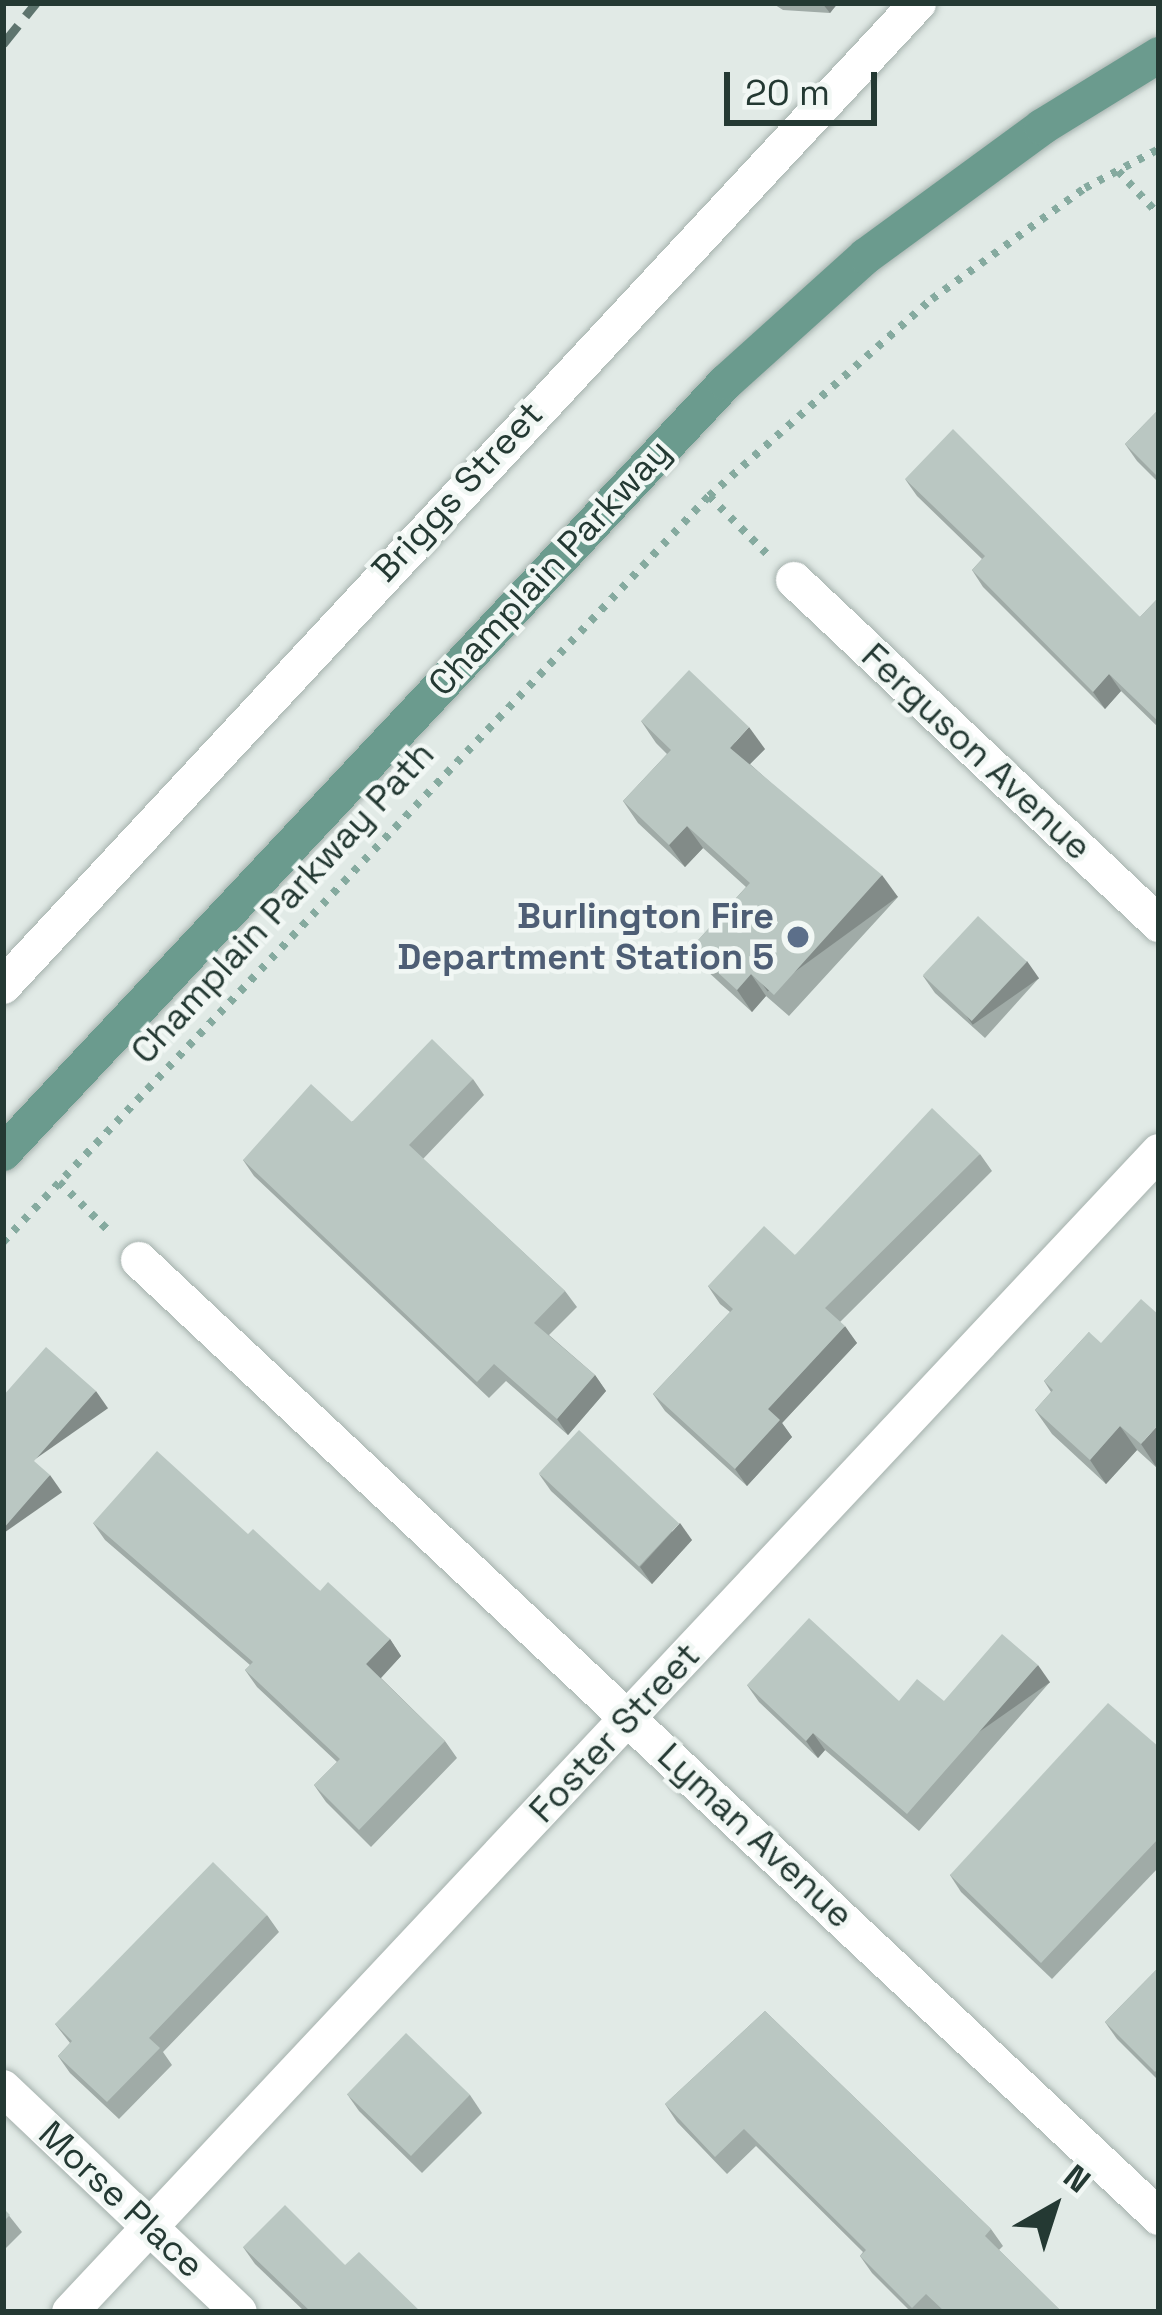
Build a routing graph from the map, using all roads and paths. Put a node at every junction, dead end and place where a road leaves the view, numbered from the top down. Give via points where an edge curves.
1 (918, 3) edge
2 (1159, 55) edge
3 (1159, 149) edge
4 (1118, 171) junction
5 (1159, 215) edge
6 (709, 496) junction
7 (794, 580) joint
8 (1159, 924) edge
9 (3, 986) edge
10 (1159, 1153) edge
11 (3, 1154) edge
12 (59, 1182) junction
13 (3, 1241) edge
14 (139, 1260) joint
15 (630, 1717) junction
16 (3, 2088) edge
17 (1159, 2217) edge
18 (150, 2228) junction
19 (70, 2312) edge
20 (239, 2312) edge

1 - 9 street, Briggs Street
2 - 11 main road, Champlain Parkway via 1042,127 866,256 726,382
3 - 4 path, Champlain Parkway Path
4 - 5 path
4 - 6 path, Champlain Parkway Path via 852,362
6 - 7 path
6 - 12 path, Champlain Parkway Path
7 - 8 street, Ferguson Avenue
10 - 15 street, Foster Street
12 - 13 path, Champlain Parkway Path
12 - 14 path
14 - 15 street, Lyman Avenue
15 - 17 street, Lyman Avenue
15 - 18 street, Foster Street
16 - 18 street, Morse Place
18 - 19 street, Foster Street
18 - 20 street, Morse Place

